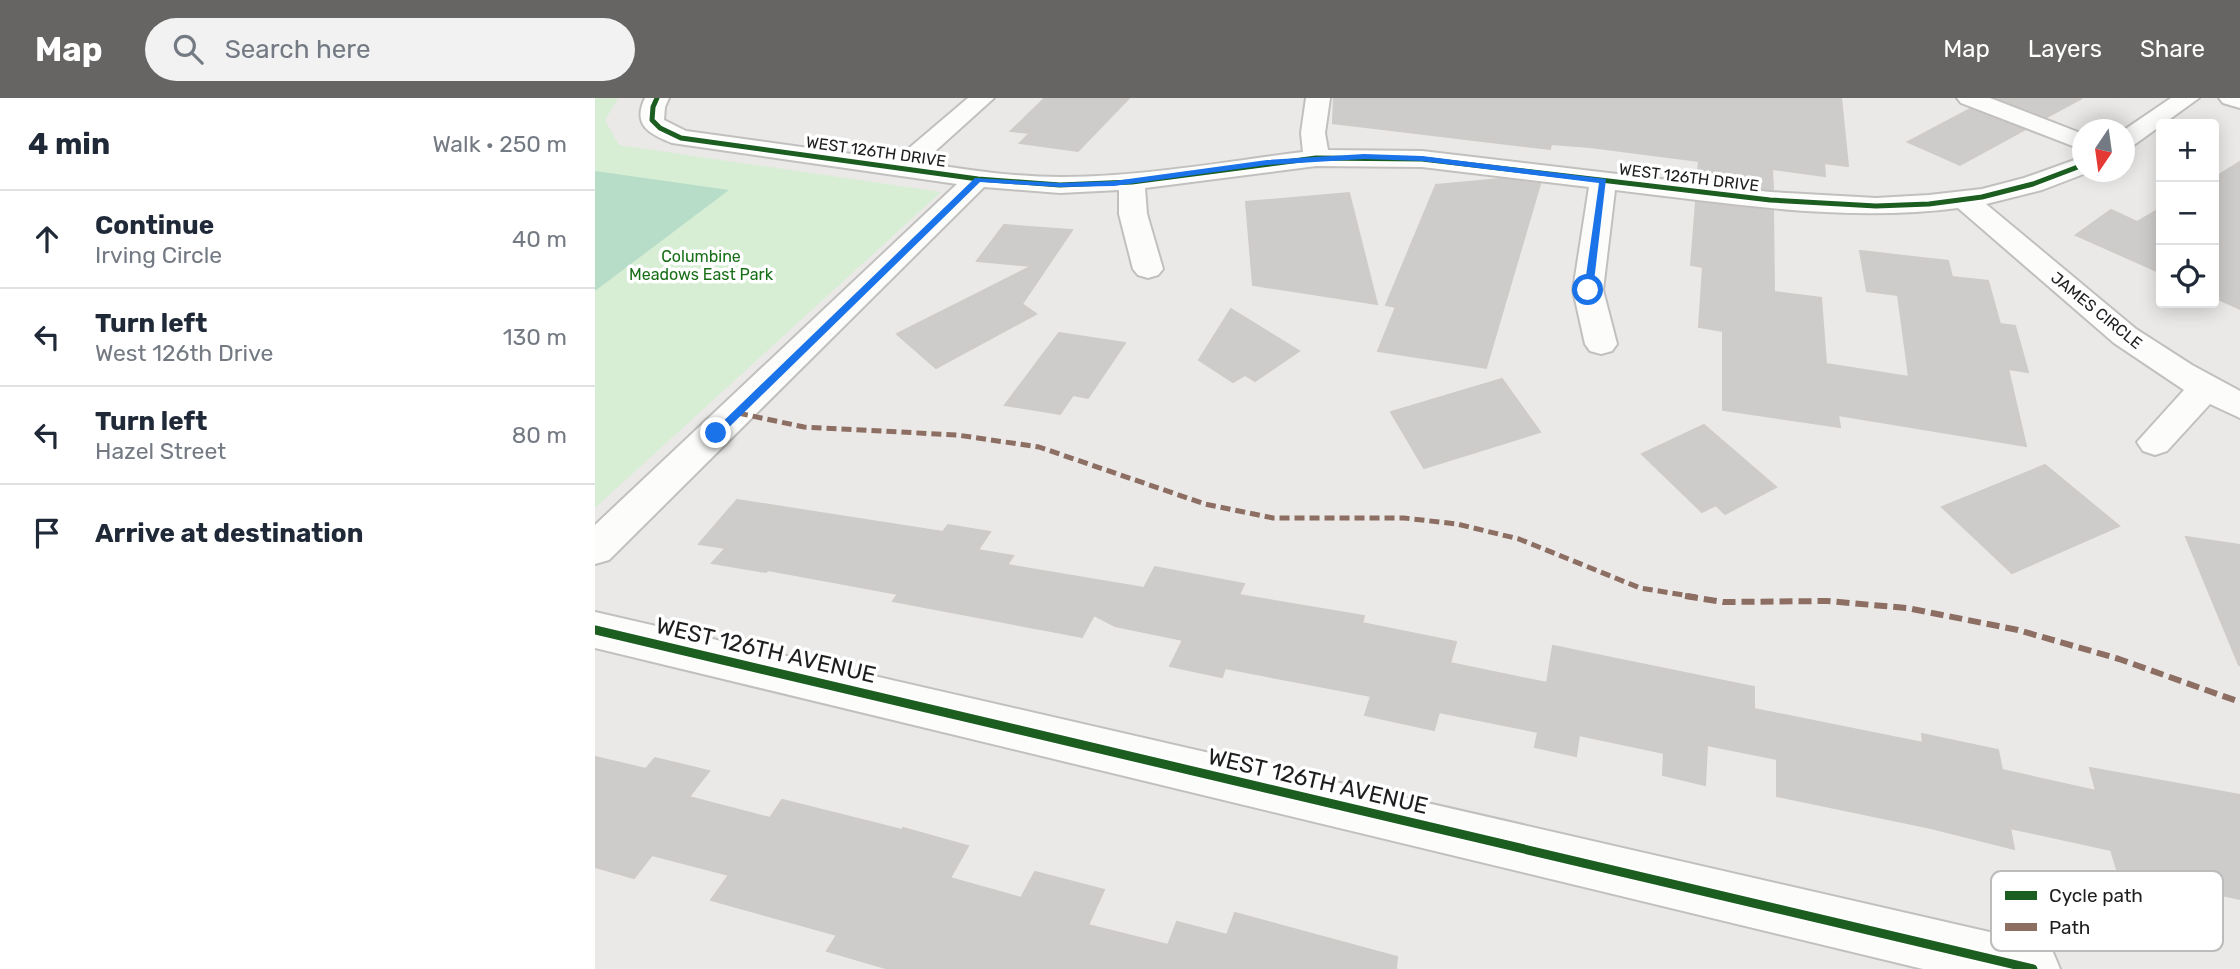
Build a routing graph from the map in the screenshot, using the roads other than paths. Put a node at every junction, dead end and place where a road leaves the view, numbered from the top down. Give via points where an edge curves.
1 (657, 98) edge
2 (982, 98) edge
3 (1318, 98) edge
4 (1969, 98) edge
5 (2187, 98) edge
6 (2231, 98) edge
7 (2240, 101) edge
8 (2135, 133) edge
9 (2072, 139) edge
10 (1316, 158) junction
11 (901, 169) junction
12 (2072, 170) edge
13 (978, 179) junction
14 (1604, 181) junction
15 (1132, 182) junction
16 (1963, 199) junction
17 (1148, 269) dead end
18 (1601, 344) dead end
19 (2205, 388) junction
20 (2240, 406) edge
21 (2155, 442) dead end
22 (595, 549) edge
23 (595, 630) edge
24 (2033, 969) edge

1 - 11 street, WEST 126TH DRIVE via 650,111 652,122 661,131 681,138
2 - 11 street
3 - 10 street
4 - 9 street
5 - 8 street
6 - 7 street
10 - 14 street, WEST 126TH DRIVE via 1422,159
10 - 15 street, WEST 126TH DRIVE
11 - 13 street, WEST 126TH DRIVE
12 - 16 street, WEST 126TH DRIVE via 2015,189
13 - 15 street, WEST 126TH DRIVE via 1060,185
13 - 22 street
14 - 16 street, WEST 126TH DRIVE via 1850,206
14 - 18 street via 1588,290
15 - 17 street via 1133,214
16 - 19 street, JAMES CIRCLE via 2125,336
19 - 20 street, JAMES CIRCLE
19 - 21 street
23 - 24 street, WEST 126TH AVENUE

